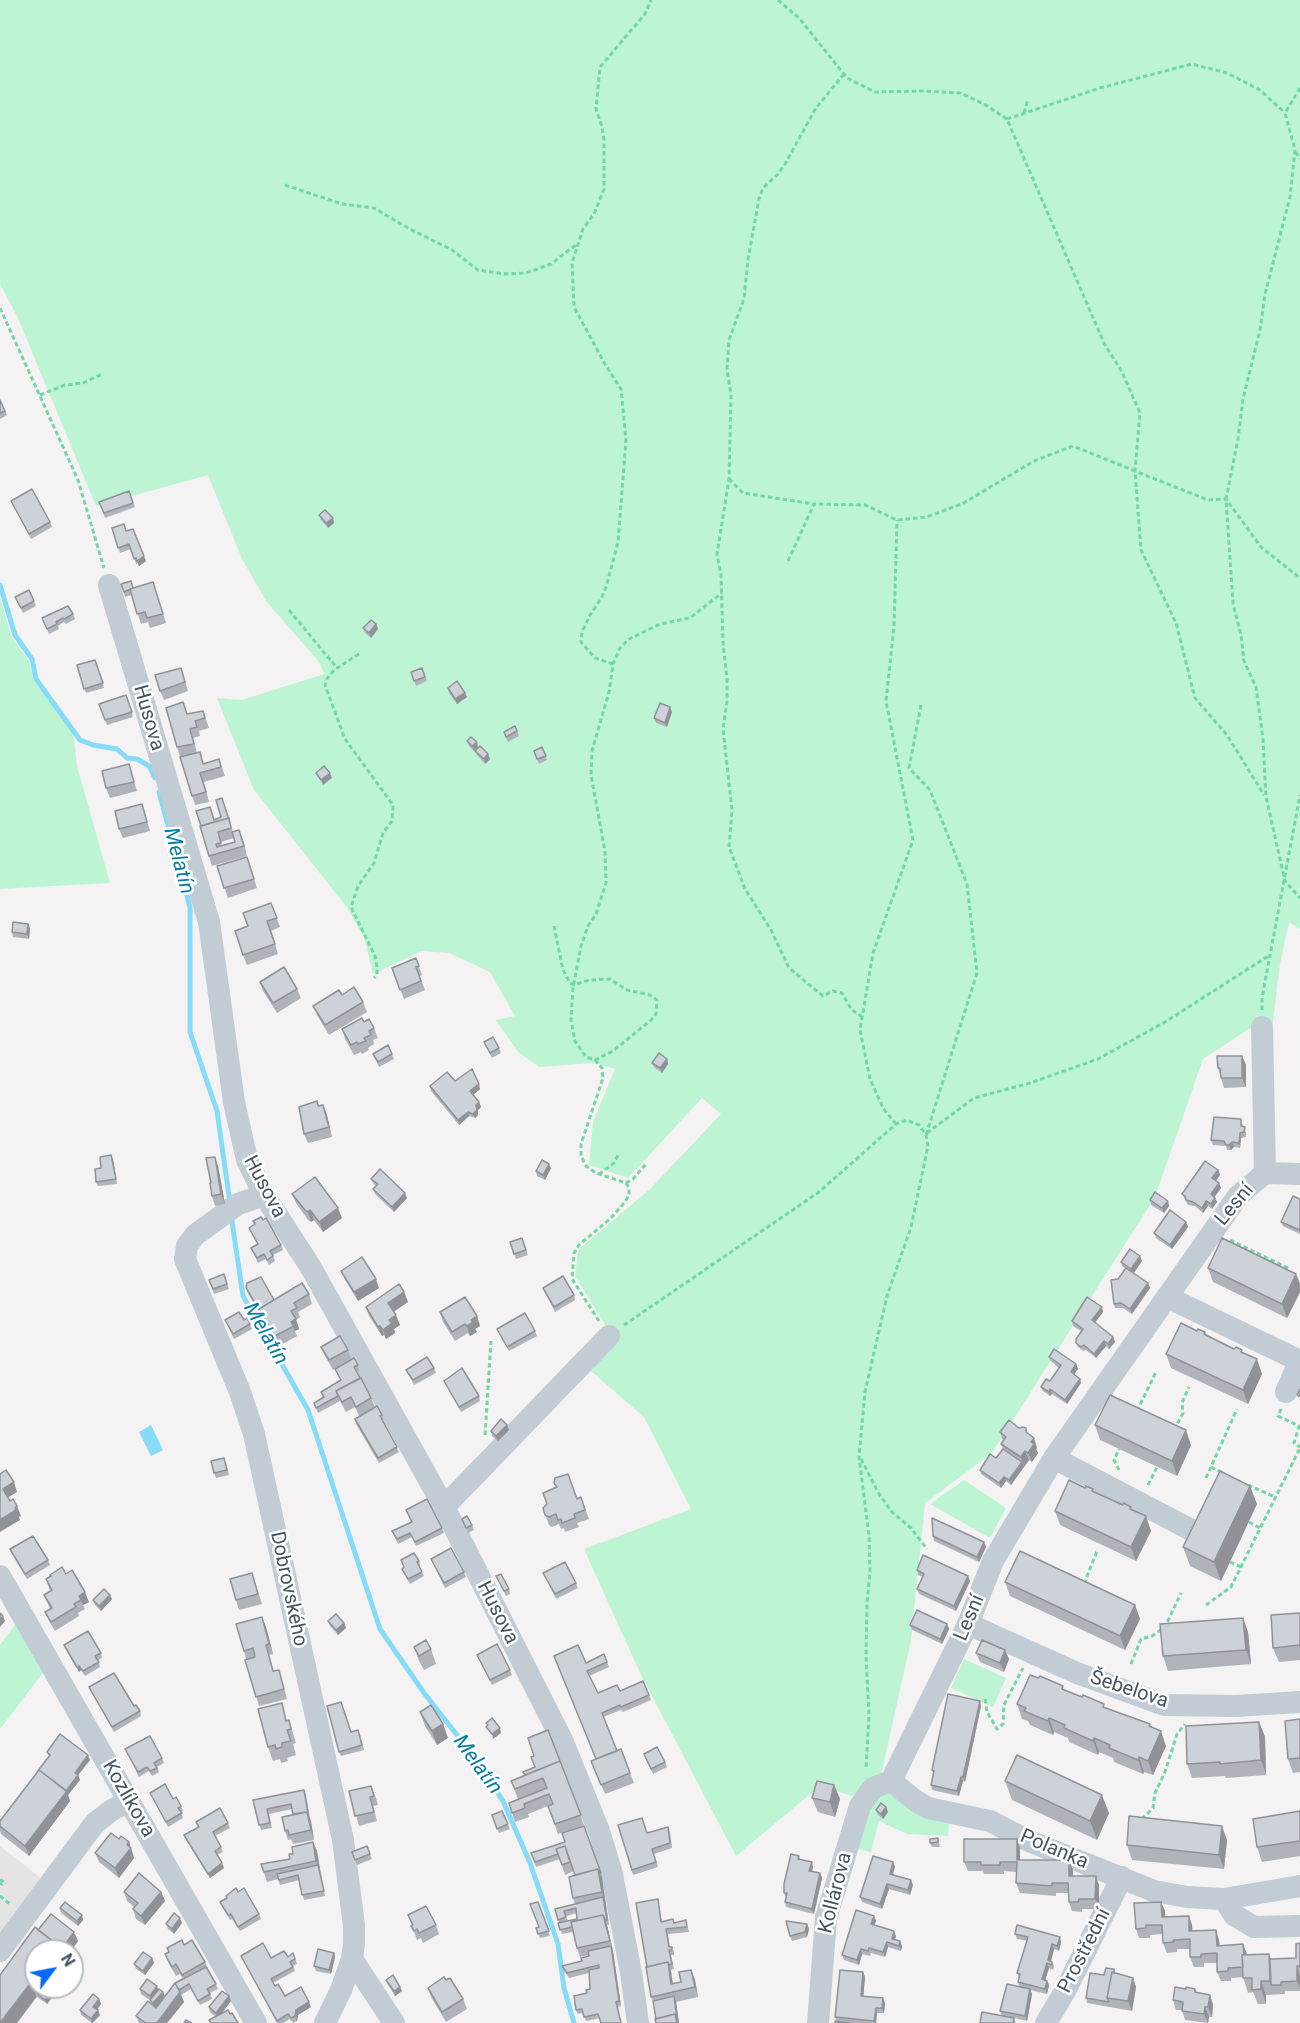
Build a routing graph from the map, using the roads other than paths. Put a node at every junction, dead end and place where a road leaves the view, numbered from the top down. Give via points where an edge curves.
1 (109, 585) road end
2 (1262, 1027) road end
3 (1265, 1173) junction
4 (1300, 1174) edge
5 (264, 1195) junction
6 (1167, 1297) junction
7 (609, 1336) road end
8 (1300, 1361) edge
9 (1286, 1392) road end
10 (1054, 1458) junction
11 (444, 1507) junction
12 (1197, 1533) edge
13 (0, 1576) edge
14 (968, 1624) junction
15 (1300, 1702) edge
16 (882, 1784) junction
17 (129, 1801) junction
18 (1122, 1877) junction
19 (1300, 1886) edge
20 (1224, 1899) junction
21 (1300, 1926) edge
22 (0, 1951) edge
23 (352, 1959) junction
24 (256, 2023) edge
25 (325, 2023) edge
26 (394, 2023) edge
27 (638, 2023) edge
28 (818, 2023) edge
29 (1046, 2023) edge

1 - 5 street, Husova via 208,922 234,1102 247,1160
2 - 3 street
3 - 4 street, Lesní
3 - 6 street, Lesní via 1238,1196
5 - 11 street, Husova via 310,1266
5 - 23 street, Dobrovského via 231,1210 195,1235 187,1246 185,1259 254,1434 343,1840 354,1925
6 - 8 street
6 - 10 street, Lesní
7 - 11 street
8 - 9 street
10 - 12 street
10 - 14 street, Lesní via 993,1561
11 - 27 street, Husova via 555,1725 599,1831 618,1899
13 - 17 street, Kozlíkova
14 - 15 street, Šebelova via 1077,1673 1164,1705
14 - 16 street, Lesní
16 - 18 street, Polanka via 928,1808 990,1821 1029,1841
16 - 28 street, Kollárova via 860,1806 826,1918
17 - 22 street via 95,1823
17 - 24 street, Kozlíkova
18 - 20 street, Polanka via 1154,1891
18 - 29 street, Prostřední
19 - 20 street, Polanka
20 - 21 street via 1234,1915 1254,1927
23 - 25 street, Dobrovského
23 - 26 street

